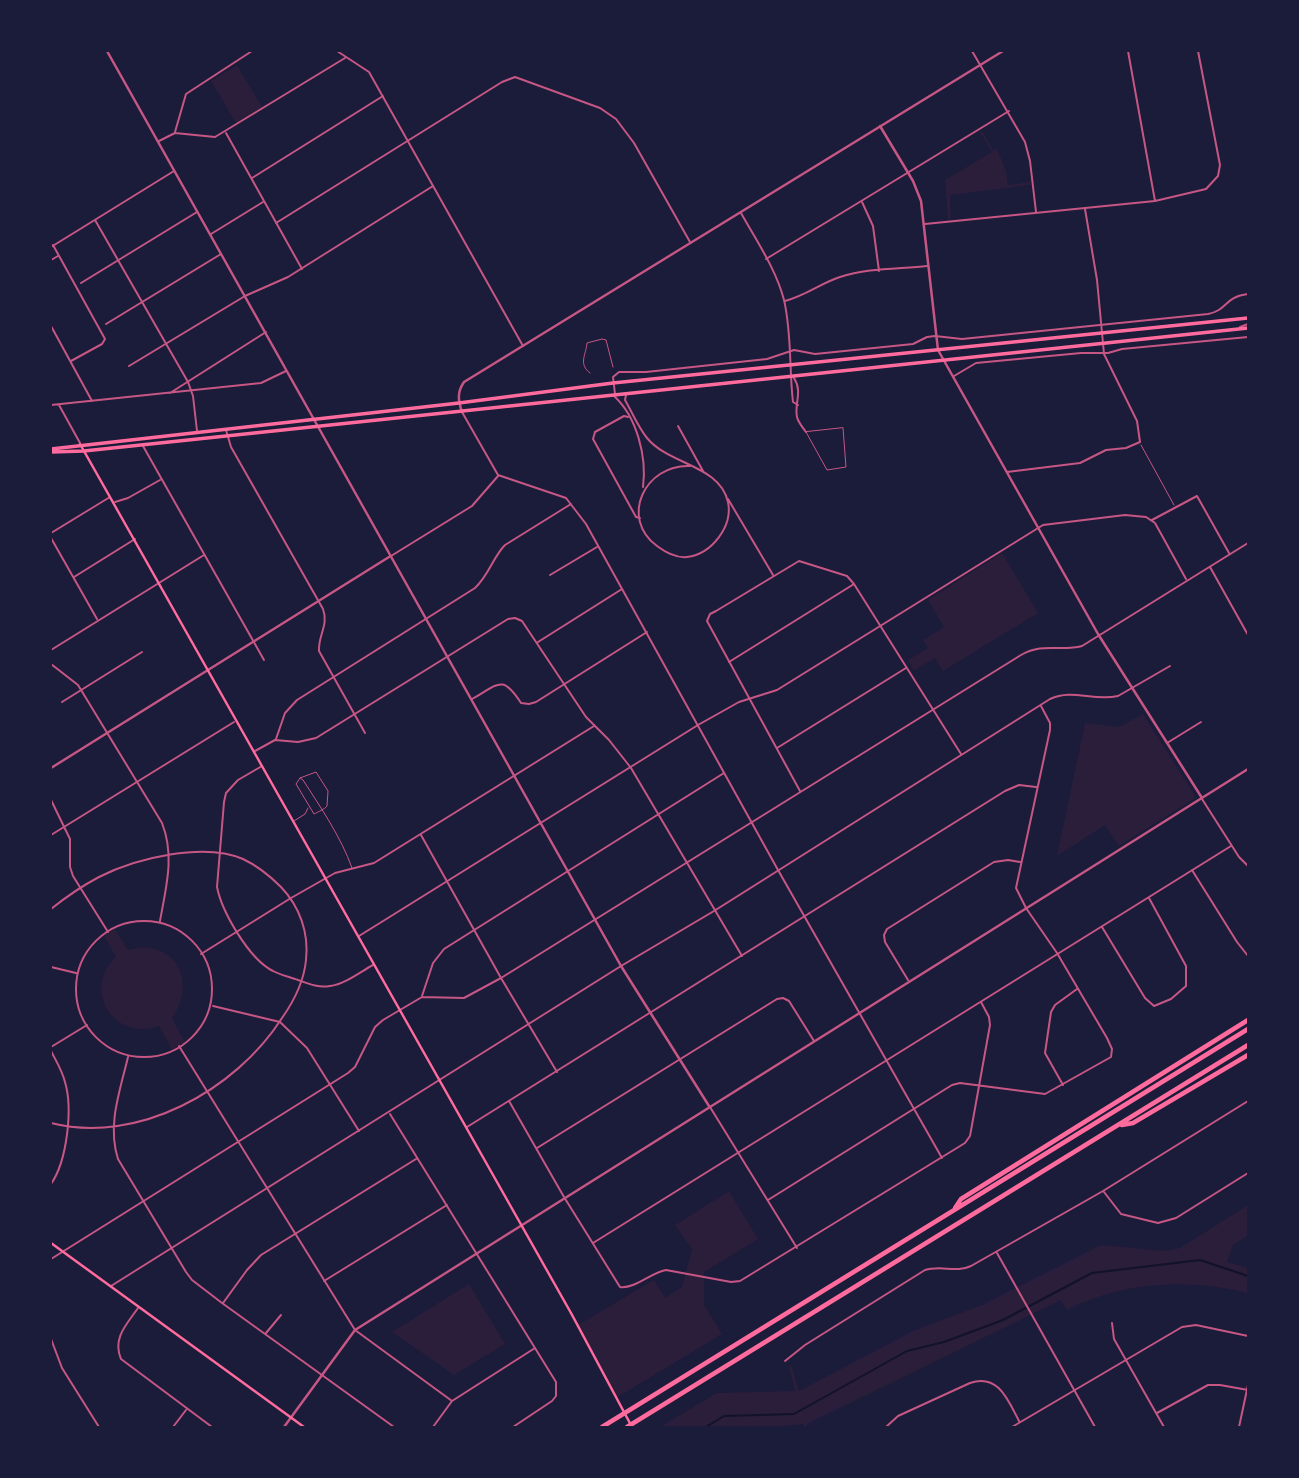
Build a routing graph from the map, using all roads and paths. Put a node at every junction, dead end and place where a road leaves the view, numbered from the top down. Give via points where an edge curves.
1 (107, 51) edge
2 (252, 51) edge
3 (337, 51) edge
4 (972, 51) edge
5 (1003, 51) edge
6 (1128, 51) edge
7 (1198, 51) edge
8 (347, 57) junction
9 (981, 64) junction
10 (383, 96) junction
11 (1009, 111) junction
12 (880, 126) junction
13 (225, 132) junction
14 (175, 133) junction
15 (158, 141) junction
16 (408, 141) junction
17 (174, 171) junction
18 (908, 172) junction
19 (251, 179) junction
20 (433, 186) junction
21 (264, 201) junction
22 (861, 201) junction
23 (1155, 201) junction
24 (1085, 208) junction
25 (197, 212) junction
26 (740, 212) junction
27 (1036, 213) junction
28 (95, 220) junction
29 (276, 223) junction
30 (924, 224) junction
31 (210, 234) junction
32 (690, 243) junction
33 (52, 246) edge
34 (221, 254) junction
35 (59, 255) junction
36 (766, 259) junction
37 (51, 260) edge
38 (117, 261) junction
39 (928, 266) junction
40 (302, 269) junction
41 (879, 271) junction
42 (81, 283) dead end
43 (1248, 294) edge
44 (245, 296) junction
45 (784, 301) junction
46 (143, 302) junction
47 (1248, 318) edge
48 (1101, 323) junction
49 (106, 324) dead end
50 (51, 326) edge
51 (1248, 326) edge
52 (265, 332) junction
53 (1102, 334) junction
54 (935, 336) junction
55 (1248, 337) edge
56 (166, 343) junction
57 (1103, 343) junction
58 (523, 346) junction
59 (937, 350) junction
60 (791, 351) junction
61 (1104, 354) junction
62 (944, 360) junction
63 (71, 361) junction
64 (791, 365) junction
65 (129, 366) dead end
66 (613, 367) dead end
67 (286, 371) junction
68 (590, 373) dead end
69 (792, 375) junction
70 (953, 376) junction
71 (188, 382) junction
72 (614, 383) junction
73 (191, 390) junction
74 (169, 393) junction
75 (626, 394) junction
76 (614, 395) junction
77 (92, 401) junction
78 (459, 403) junction
79 (58, 404) junction
80 (51, 405) edge
81 (798, 405) junction
82 (624, 409) junction
83 (461, 412) junction
84 (624, 416) junction
85 (628, 417) junction
86 (313, 418) junction
87 (678, 426) dead end
88 (318, 427) junction
89 (226, 429) junction
90 (197, 432) junction
91 (806, 432) junction
92 (227, 436) junction
93 (647, 438) junction
94 (639, 440) junction
95 (186, 441) junction
96 (1140, 442) junction
97 (80, 444) junction
98 (142, 445) junction
99 (51, 450) edge
100 (85, 451) junction
101 (673, 458) junction
102 (690, 466) junction
103 (672, 468) junction
104 (703, 471) junction
105 (1007, 472) junction
106 (498, 475) junction
107 (161, 479) junction
108 (643, 489) junction
109 (724, 492) junction
110 (110, 496) junction
111 (114, 502) junction
112 (572, 503) junction
113 (629, 505) junction
114 (640, 505) junction
115 (1175, 507) junction
116 (737, 515) junction
117 (728, 517) junction
118 (640, 518) junction
119 (1151, 521) junction
120 (1038, 527) junction
121 (51, 533) edge
122 (51, 538) edge
123 (135, 540) junction
124 (1248, 543) edge
125 (598, 546) junction
126 (1230, 554) junction
127 (204, 555) junction
128 (391, 556) junction
129 (1210, 566) junction
130 (550, 575) dead end
131 (773, 575) junction
132 (73, 577) junction
133 (1187, 581) junction
134 (159, 582) junction
135 (854, 584) junction
136 (622, 589) junction
137 (319, 602) junction
138 (426, 618) junction
139 (98, 620) junction
140 (881, 626) junction
141 (647, 632) junction
142 (1098, 634) junction
143 (1248, 635) edge
144 (537, 642) junction
145 (253, 643) junction
146 (51, 650) edge
147 (142, 652) dead end
148 (447, 656) junction
149 (264, 660) dead end
150 (728, 662) junction
151 (51, 664) edge
152 (1170, 666) dead end
153 (907, 668) junction
154 (209, 671) junction
155 (333, 676) junction
156 (563, 685) junction
157 (1131, 689) junction
158 (81, 690) junction
159 (472, 699) junction
160 (749, 699) junction
161 (62, 702) dead end
162 (1041, 705) junction
163 (933, 710) junction
164 (355, 715) junction
165 (237, 720) junction
166 (1201, 722) dead end
167 (698, 725) junction
168 (594, 726) junction
169 (108, 733) junction
170 (365, 733) dead end
171 (275, 740) junction
172 (1166, 744) junction
173 (776, 749) junction
174 (255, 751) junction
175 (961, 755) junction
176 (262, 765) junction
177 (51, 768) edge
178 (631, 768) junction
179 (1248, 769) edge
180 (725, 773) junction
181 (514, 775) junction
182 (300, 778) junction
183 (138, 781) junction
184 (1038, 787) junction
185 (801, 792) junction
186 (1202, 798) junction
187 (51, 800) edge
188 (308, 806) junction
189 (322, 810) junction
190 (659, 814) junction
191 (294, 821) junction
192 (752, 821) junction
193 (541, 823) junction
194 (64, 827) junction
195 (421, 834) junction
196 (51, 835) edge
197 (1231, 846) junction
198 (219, 854) junction
199 (170, 855) junction
200 (686, 862) junction
201 (1021, 862) junction
202 (1248, 866) edge
203 (352, 868) junction
204 (778, 870) junction
205 (1192, 870) junction
206 (568, 871) junction
207 (326, 878) junction
208 (448, 882) junction
209 (81, 887) junction
210 (291, 898) junction
211 (1148, 898) junction
212 (1026, 908) junction
213 (51, 909) edge
214 (714, 911) junction
215 (805, 916) junction
216 (595, 919) junction
217 (160, 922) junction
218 (1102, 927) junction
219 (474, 929) junction
220 (237, 931) junction
221 (109, 933) junction
222 (358, 936) junction
223 (1056, 953) junction
224 (201, 954) junction
225 (742, 956) junction
226 (1248, 956) edge
227 (374, 964) junction
228 (621, 966) junction
229 (51, 968) edge
230 (76, 973) junction
231 (500, 978) junction
232 (301, 981) junction
233 (909, 981) junction
234 (1078, 989) junction
235 (422, 997) junction
236 (981, 1002) junction
237 (212, 1005) junction
238 (400, 1009) junction
239 (651, 1013) junction
240 (859, 1013) junction
241 (1248, 1020) edge
242 (280, 1022) junction
243 (88, 1025) junction
244 (529, 1026) junction
245 (1248, 1029) edge
246 (814, 1041) junction
247 (1248, 1045) edge
248 (178, 1046) junction
249 (51, 1049) edge
250 (1248, 1055) edge
251 (128, 1057) junction
252 (679, 1059) junction
253 (887, 1060) junction
254 (557, 1072) junction
255 (440, 1081) junction
256 (331, 1085) junction
257 (981, 1085) junction
258 (1063, 1086) junction
259 (207, 1091) junction
260 (509, 1101) junction
261 (1248, 1101) edge
262 (709, 1107) junction
263 (914, 1108) junction
264 (389, 1113) junction
265 (51, 1123) edge
266 (1118, 1125) junction
267 (66, 1126) junction
268 (113, 1127) junction
269 (466, 1128) junction
270 (359, 1131) junction
271 (239, 1143) junction
272 (536, 1149) junction
273 (738, 1152) junction
274 (417, 1158) junction
275 (942, 1158) junction
276 (1248, 1173) edge
277 (51, 1184) edge
278 (267, 1188) junction
279 (1103, 1191) junction
280 (564, 1197) junction
281 (768, 1200) junction
282 (143, 1202) junction
283 (447, 1205) junction
284 (952, 1212) junction
285 (521, 1225) junction
286 (294, 1235) junction
287 (51, 1242) edge
288 (593, 1244) junction
289 (172, 1248) junction
290 (797, 1248) junction
291 (62, 1251) junction
292 (996, 1252) junction
293 (477, 1254) junction
294 (51, 1259) edge
295 (323, 1281) junction
296 (110, 1286) junction
297 (222, 1303) junction
298 (139, 1307) junction
299 (281, 1315) dead end
300 (1112, 1323) dead end
301 (355, 1330) junction
302 (265, 1334) junction
303 (1248, 1336) edge
304 (51, 1339) edge
305 (535, 1348) junction
306 (1125, 1359) junction
307 (785, 1361) dead end
308 (321, 1375) junction
309 (1248, 1385) edge
310 (1074, 1389) junction
311 (1248, 1390) edge
312 (452, 1401) junction
313 (186, 1409) junction
314 (1156, 1414) junction
315 (291, 1418) junction
316 (1020, 1422) junction
317 (99, 1427) edge
318 (173, 1427) edge
319 (212, 1427) edge
320 (284, 1427) edge
321 (304, 1427) edge
322 (394, 1427) edge
323 (433, 1427) edge
324 (513, 1427) edge
325 (603, 1427) edge
326 (630, 1427) edge
327 (886, 1427) edge
328 (1012, 1427) edge
329 (1095, 1427) edge
330 (1164, 1427) edge
331 (1239, 1427) edge

1 - 15 street
2 - 14 street via 186,94
3 - 8 street
4 - 9 street
5 - 9 street
6 - 23 street
7 - 23 street via 1219,176 1200,191
8 - 10 street via 369,72
8 - 13 street
9 - 11 street
9 - 12 street
10 - 16 street
10 - 19 street
11 - 18 street
11 - 27 street via 1027,150
12 - 18 street
12 - 26 street
13 - 14 street via 215,137
13 - 19 street
14 - 15 street
15 - 17 street
16 - 20 street
16 - 29 street
16 - 32 street via 508,79 523,79 600,108 616,119 635,144
17 - 25 street
17 - 28 street
18 - 22 street
18 - 30 street via 921,201
19 - 21 street
20 - 40 street
20 - 58 street
21 - 29 street
21 - 31 street
22 - 36 street
22 - 41 street via 873,226
23 - 24 street
24 - 27 street
24 - 48 street
25 - 31 street
25 - 38 street
26 - 32 street
26 - 36 street
27 - 30 street
28 - 33 street
28 - 38 street
29 - 40 street
30 - 39 street
31 - 34 street
32 - 58 street
33 - 35 street
34 - 44 street
34 - 46 street
35 - 37 street
35 - 63 street via 105,339
36 - 45 street
38 - 42 street
38 - 46 street
39 - 41 street
39 - 54 street
40 - 44 street
41 - 45 street via 838,277
43 - 48 street via 1231,298 1214,313
44 - 52 street
44 - 56 street
45 - 60 street
46 - 49 street
46 - 56 street
47 - 53 main road
48 - 53 street
48 - 54 street via 962,339
50 - 63 street
51 - 57 main road
52 - 67 street
52 - 71 street
53 - 57 street
53 - 59 main road
54 - 59 street
54 - 60 street via 906,345 815,354
55 - 61 street
56 - 65 street
56 - 71 street
57 - 61 street
57 - 62 main road
58 - 78 street via 464,382
59 - 62 street
59 - 64 main road
60 - 64 street
60 - 72 street via 767,359 619,372 613,376
61 - 70 street via 976,363
61 - 96 street via 1137,421
62 - 69 main road
62 - 70 street
63 - 77 street
64 - 69 street
64 - 72 main road
66 - 68 lane via 609,346 602,339 587,343 583,361
67 - 73 street via 261,383
67 - 86 street
69 - 75 main road
69 - 81 street via 797,381
69 - 81 street via 793,402
70 - 105 street
71 - 73 street
71 - 74 street
72 - 76 street
72 - 78 main road
73 - 74 street
73 - 90 street
74 - 77 street
75 - 76 main road
75 - 93 street
76 - 82 street
76 - 83 main road
77 - 79 street
78 - 83 street
78 - 86 main road
79 - 80 street
79 - 97 street
81 - 91 street via 797,416
82 - 84 street
82 - 85 street
83 - 88 main road
83 - 106 street
84 - 85 street
84 - 113 street via 595,432 593,439
85 - 94 street
86 - 88 street
86 - 89 main road
87 - 104 street
88 - 92 main road
88 - 128 street
89 - 90 main road
89 - 92 street
90 - 95 main road
90 - 97 main road
91 - 91 lane via 827,470 846,467 843,428
92 - 95 main road
92 - 137 street
93 - 94 street
93 - 101 street
94 - 108 street
95 - 98 main road
96 - 105 street via 1106,450 1080,463
96 - 115 lane
97 - 99 main road
97 - 100 main road
98 - 100 main road
98 - 107 street
99 - 100 main road
100 - 110 main road
101 - 102 street
101 - 103 street
102 - 103 street
102 - 104 street
103 - 108 street
104 - 109 street via 717,480
105 - 120 street
106 - 112 street via 557,493
106 - 128 street via 472,506
107 - 111 street
107 - 127 street
108 - 114 street
109 - 116 street
109 - 117 street
110 - 111 main road
110 - 121 street
111 - 123 main road
112 - 125 street
112 - 138 street via 505,545 475,588
113 - 114 street
113 - 118 street
114 - 118 street
115 - 119 street
115 - 126 street via 1197,496
116 - 117 street
116 - 131 street
117 - 118 street via 715,542 687,556 658,547
119 - 120 street via 1125,515
119 - 133 street
120 - 140 street
120 - 142 street
122 - 132 street
123 - 132 street
123 - 134 main road
124 - 126 street
125 - 130 street
125 - 136 street
126 - 129 street
127 - 134 street
127 - 145 street
128 - 137 street
128 - 138 street
129 - 133 street
129 - 143 street
131 - 135 street via 792,563 806,561 848,576
131 - 150 street via 707,618
132 - 139 street
133 - 142 street
134 - 139 street
134 - 154 main road
135 - 140 street
135 - 150 street
136 - 141 street
136 - 144 street
137 - 145 street
137 - 155 street via 326,619 319,651
138 - 148 street
138 - 155 street
139 - 146 street
140 - 153 street
140 - 160 street via 777,690
141 - 156 street
141 - 167 street
142 - 157 street
142 - 163 street via 1074,648 1030,650
144 - 148 street via 522,621 508,619
144 - 156 street
145 - 149 street
145 - 154 street
147 - 158 street
148 - 159 street
148 - 164 street
150 - 160 street
151 - 158 street
152 - 157 street
153 - 163 street
153 - 173 street
154 - 165 main road
154 - 169 street
155 - 164 street
155 - 171 street via 290,706
156 - 159 street via 529,704 522,703 505,683
156 - 168 street
157 - 162 street via 1109,698 1066,693
157 - 172 street
158 - 161 street
158 - 169 street
159 - 181 street
160 - 167 street
160 - 173 street
162 - 175 street
162 - 184 street via 1050,730
163 - 175 street
163 - 185 street
164 - 170 street
164 - 171 street via 316,738
165 - 174 main road
165 - 183 street
166 - 172 street
167 - 178 street
167 - 180 street
168 - 178 street
168 - 181 street
169 - 177 street
169 - 183 street
171 - 174 street
172 - 186 street
173 - 185 street
174 - 176 main road
175 - 204 street
176 - 191 main road
176 - 198 street via 226,793
178 - 190 street
178 - 193 street
179 - 186 street
180 - 190 street
180 - 192 street
181 - 193 street
181 - 195 street
182 - 188 lane via 297,786
182 - 189 lane
182 - 189 lane via 313,772 320,776 329,794
183 - 194 street
183 - 199 street via 162,823
184 - 201 street
184 - 215 street via 1012,787
185 - 192 street
186 - 197 street
186 - 212 street
187 - 194 street
188 - 189 lane via 314,814
188 - 191 lane
189 - 203 lane
190 - 200 street
190 - 206 street
191 - 207 main road
192 - 200 street
192 - 204 street
193 - 206 street
193 - 208 street
194 - 196 street
194 - 209 street via 71,843 71,871
195 - 203 street via 374,863
195 - 208 street
197 - 202 street
197 - 205 street
198 - 199 street
198 - 210 street via 266,872
198 - 220 street via 219,897
199 - 209 street via 128,865
199 - 217 street
200 - 214 street
200 - 216 street
201 - 212 street via 1016,888
201 - 233 street via 994,862 887,929 885,942
203 - 207 street
204 - 214 street
204 - 215 street
205 - 211 street
205 - 226 street
206 - 216 street
206 - 219 street
207 - 210 street
207 - 222 main road
208 - 219 street
208 - 222 street
209 - 213 street
209 - 221 street
210 - 220 street
210 - 232 street via 306,939
211 - 218 street
211 - 218 street via 1186,966 1186,986 1171,999 1154,1006 1145,998
212 - 223 street
212 - 233 street
214 - 225 street
214 - 228 street
215 - 225 street
215 - 240 street
216 - 228 street
216 - 231 street
217 - 221 street via 132,922
217 - 224 street via 185,934
218 - 223 street
219 - 231 street
219 - 235 street via 437,956
220 - 224 street
220 - 232 street via 265,966
221 - 230 street via 85,955
222 - 227 main road
223 - 234 street
223 - 236 street
224 - 237 street via 211,978
225 - 239 street
227 - 232 street via 331,986
227 - 238 main road
228 - 239 street
228 - 244 street
229 - 230 street
230 - 243 street via 77,1004
231 - 235 street via 464,998
231 - 244 street
232 - 242 street
233 - 240 street
234 - 258 street via 1055,1005 1045,1045 1047,1060
234 - 258 street via 1112,1053
235 - 238 street
236 - 253 street
236 - 257 street via 990,1024
237 - 242 street
237 - 248 street via 200,1028
238 - 255 main road
238 - 256 street via 376,1027 355,1068
239 - 252 street
239 - 254 street
240 - 246 street
240 - 253 street
241 - 284 highway via 961,1199
242 - 256 street via 307,1048
242 - 259 street via 249,1059
243 - 249 street
243 - 251 street via 103,1045
244 - 254 street
244 - 255 street
245 - 284 highway
246 - 252 street via 783,998
246 - 262 street
247 - 266 highway
248 - 251 street via 157,1056
248 - 259 street
249 - 267 street via 67,1089
250 - 266 highway via 1133,1123
251 - 268 street
252 - 262 street
252 - 272 street
253 - 263 street
253 - 273 street
254 - 260 street
255 - 264 street
255 - 269 main road
256 - 270 street
256 - 271 street
257 - 258 street via 1037,1094
257 - 263 street via 952,1085
257 - 275 street via 970,1136
259 - 268 street via 158,1116
259 - 271 street
260 - 269 street
260 - 272 street
261 - 279 street
262 - 273 street
262 - 280 street
263 - 275 street
263 - 281 street
264 - 270 street
264 - 274 street
265 - 267 street
266 - 326 highway
267 - 268 street
267 - 277 street via 62,1164
268 - 282 street via 118,1159
269 - 285 main road
270 - 278 street
271 - 278 street
271 - 282 street
272 - 280 street
273 - 281 street
273 - 288 street
274 - 283 street
274 - 286 street
275 - 290 street
276 - 279 street via 1163,1222 1121,1214
278 - 286 street
278 - 289 street
279 - 292 street
280 - 285 street
280 - 288 street
281 - 290 street
282 - 289 street
282 - 291 street
283 - 293 street
283 - 295 street
284 - 325 highway
285 - 293 street
285 - 326 main road
286 - 295 street
286 - 297 street via 253,1262
287 - 291 main road
288 - 290 street via 622,1288 666,1270 740,1281
289 - 296 street
289 - 297 street via 192,1280
291 - 294 street
291 - 296 main road
292 - 307 street via 963,1270 925,1269
292 - 310 street
293 - 301 street
293 - 305 street
295 - 301 street
296 - 298 main road
297 - 302 street
298 - 313 street via 118,1338 119,1356
298 - 315 main road
299 - 302 street
300 - 306 street via 1112,1336
301 - 308 street
301 - 312 street
302 - 308 street
303 - 306 street via 1186,1326
304 - 317 street via 62,1368
305 - 312 street
305 - 324 street via 557,1385 556,1396
306 - 310 street
306 - 314 street
308 - 315 street
308 - 322 street
309 - 311 street
310 - 316 street
310 - 329 street
311 - 314 street via 1208,1385
311 - 331 street
312 - 323 street
313 - 318 street
313 - 319 street
314 - 330 street
315 - 320 street
315 - 321 main road
316 - 327 street via 998,1386 981,1380 898,1416
316 - 328 street

